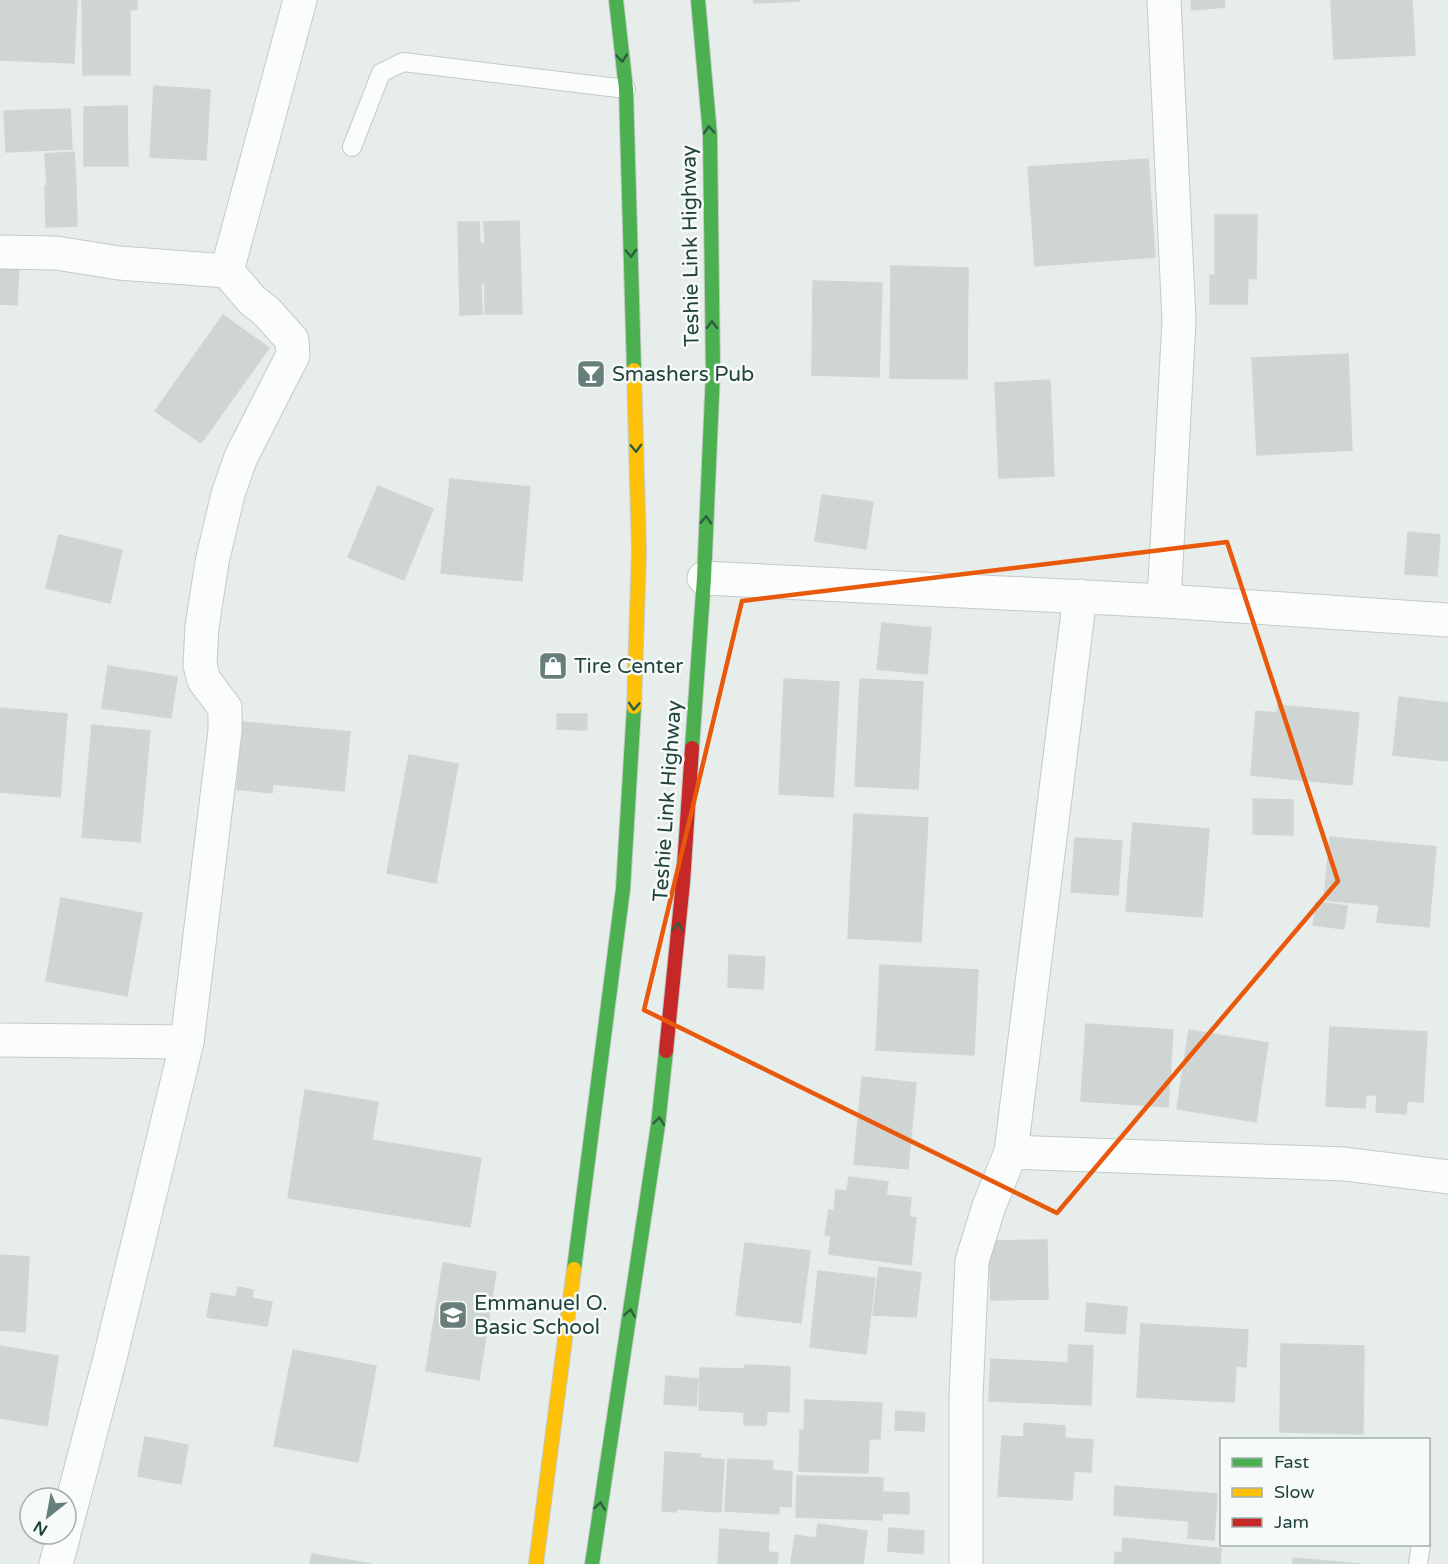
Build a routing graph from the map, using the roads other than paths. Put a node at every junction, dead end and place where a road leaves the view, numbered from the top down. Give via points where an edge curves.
1 (300, 0) edge
2 (616, 0) edge
3 (698, 0) edge
4 (1164, 0) edge
5 (626, 89) junction
6 (352, 147) dead end
7 (0, 252) edge
8 (227, 271) junction
9 (704, 578) junction
10 (1080, 596) junction
11 (1164, 601) junction
12 (1448, 621) edge
13 (0, 1040) edge
14 (187, 1042) junction
15 (1011, 1152) junction
16 (1448, 1178) edge
17 (76, 1486) edge
18 (61, 1546) edge
19 (1421, 1546) edge
20 (56, 1564) edge
21 (536, 1564) edge
22 (592, 1564) edge
23 (966, 1564) edge
24 (1418, 1564) edge

1 - 8 street
2 -> 5 main road, Teshie Link Highway
9 -> 3 main road, Teshie Link Highway via 713,372 710,135
4 - 11 street via 1179,321
5 - 6 lane via 403,62 381,73
5 -> 21 main road, Teshie Link Highway via 639,551 637,658 623,889
7 - 8 street via 56,253 119,263
8 - 14 street via 292,340 293,355 241,457 228,494 207,594 200,665 204,680 225,708 225,731
9 - 10 street
22 -> 9 main road, Teshie Link Highway via 658,1125 683,882
10 - 11 street
10 - 15 street
11 - 12 street
13 - 14 street
14 - 17 street
15 - 16 street via 1344,1164
15 - 23 street via 972,1261 966,1396
18 - 20 street
19 - 24 lane

